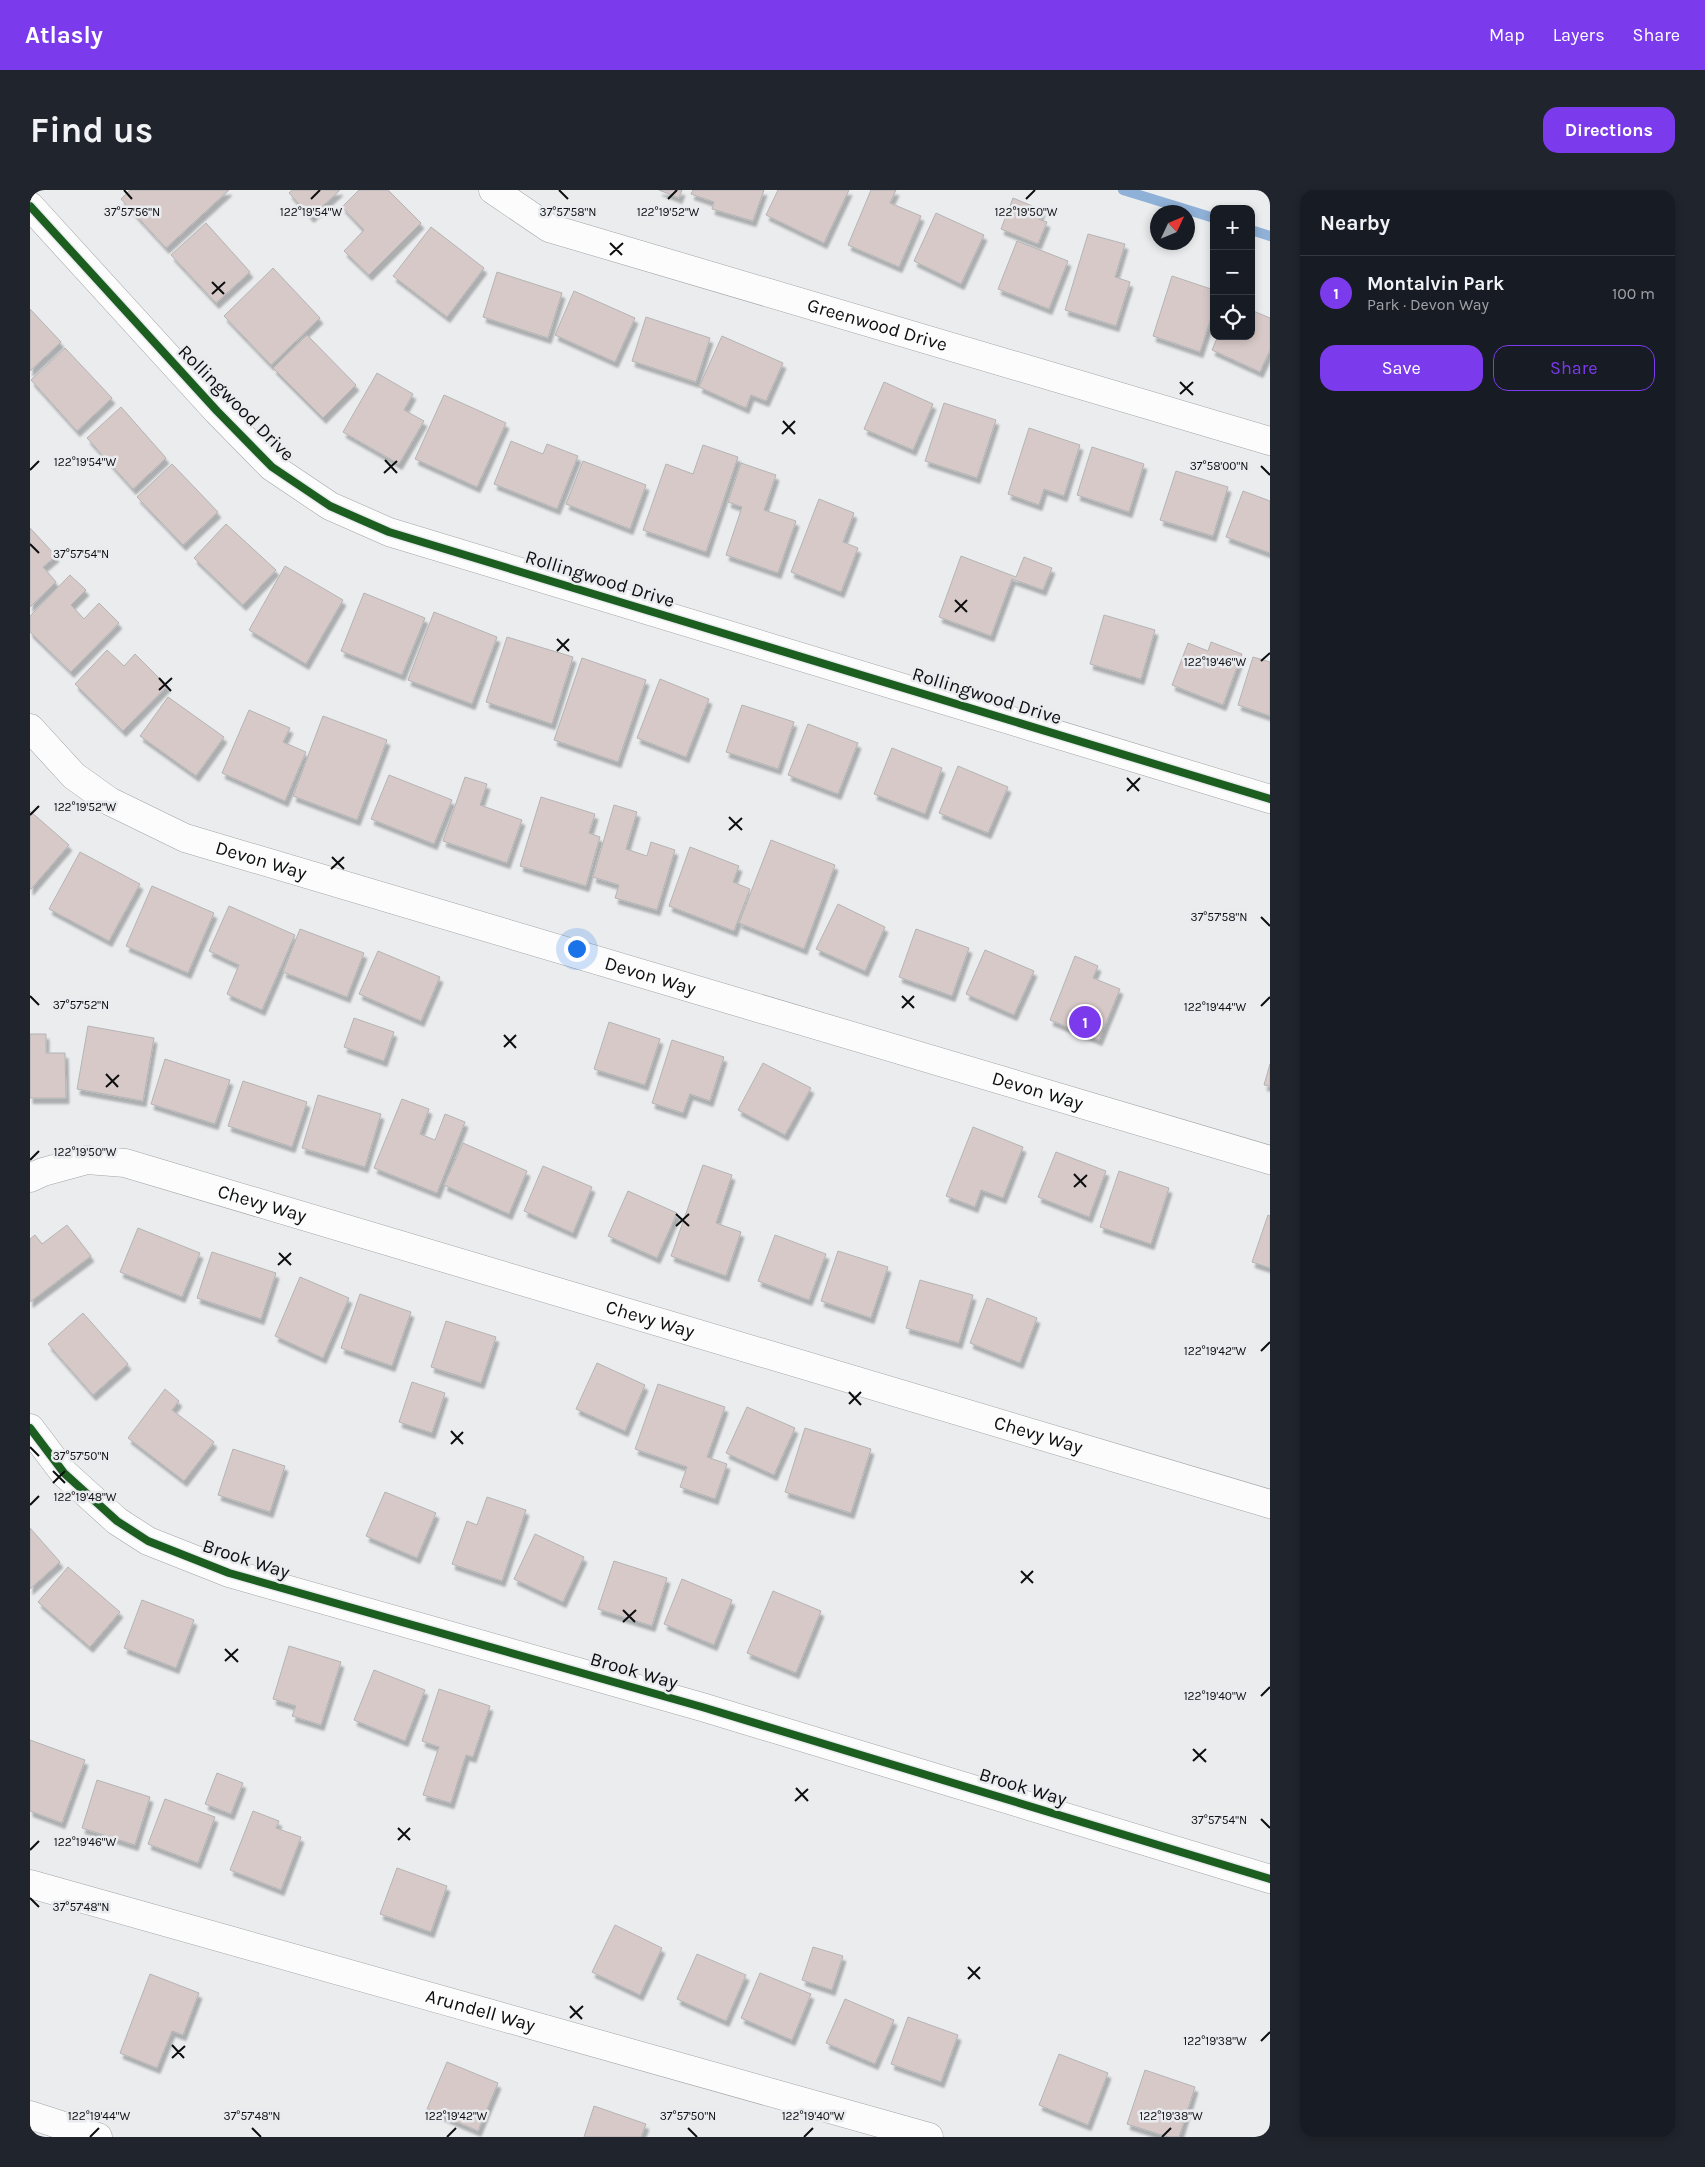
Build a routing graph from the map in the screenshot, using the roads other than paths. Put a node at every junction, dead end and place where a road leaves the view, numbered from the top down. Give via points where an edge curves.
1 (493, 190) edge
2 (30, 206) edge
3 (1270, 441) edge
4 (30, 728) edge
5 (1270, 799) edge
6 (1270, 1160) edge
7 (30, 1178) edge
8 (30, 1428) edge
9 (1270, 1504) edge
10 (1270, 1879) edge
11 (30, 1884) edge
12 (30, 2115) edge
13 (98, 2137) edge
14 (929, 2137) edge

1 - 3 street, Greenwood Drive via 550,228
2 - 5 street, Rollingwood Drive via 258,453 272,467 330,506 389,532
4 - 6 street, Devon Way via 74,776 109,800 186,838
7 - 9 street, Chevy Way via 88,1160 125,1164
8 - 10 street, Brook Way via 64,1473 117,1521 148,1540 228,1574 702,1706
11 - 14 street, Arundell Way
12 - 13 street

